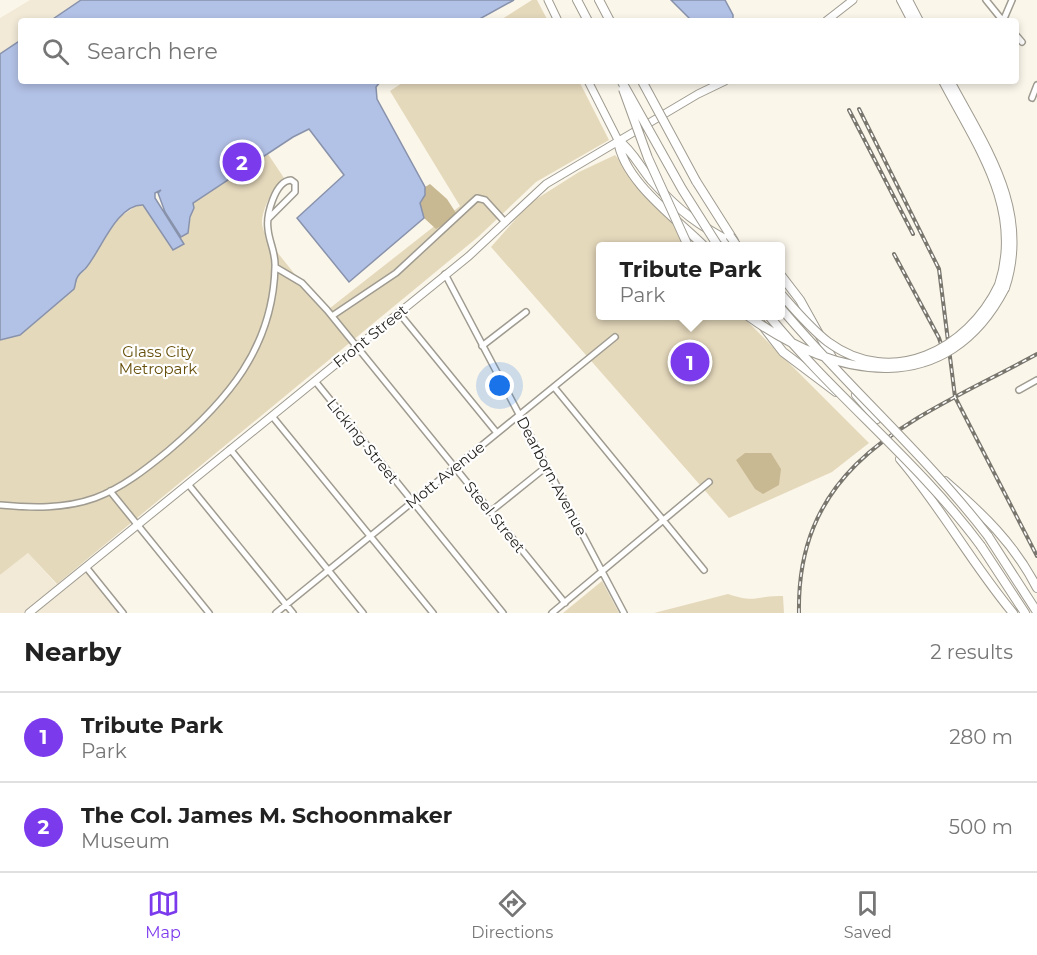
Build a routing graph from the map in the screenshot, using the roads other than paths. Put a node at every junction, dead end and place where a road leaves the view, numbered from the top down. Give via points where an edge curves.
1 (548, 0) edge
2 (577, 0) edge
3 (599, 0) edge
4 (853, 0) edge
5 (901, 0) edge
6 (908, 0) edge
7 (986, 0) edge
8 (1012, 0) edge
9 (557, 18) edge
10 (586, 18) edge
11 (608, 18) edge
12 (830, 18) edge
13 (910, 18) edge
14 (917, 18) edge
15 (1001, 18) edge
16 (1004, 18) edge
17 (1019, 38) edge
18 (1022, 42) dead end
19 (590, 84) edge
20 (622, 84) edge
21 (622, 84) edge
22 (644, 84) edge
23 (720, 84) edge
24 (944, 84) edge
25 (952, 84) edge
26 (1037, 85) edge
27 (1032, 98) dead end
28 (618, 140) junction
29 (268, 219) junction
30 (505, 222) junction
31 (686, 242) edge
32 (700, 242) edge
33 (715, 242) edge
34 (731, 242) edge
35 (735, 242) edge
36 (275, 267) junction
37 (446, 274) junction
38 (785, 281) edge
39 (1002, 286) junction
40 (785, 299) edge
41 (526, 312) dead end
42 (399, 313) junction
43 (785, 313) edge
44 (332, 316) junction
45 (755, 320) edge
46 (759, 320) edge
47 (773, 320) edge
48 (615, 337) dead end
49 (482, 346) junction
50 (357, 347) junction
51 (1037, 380) edge
52 (315, 381) junction
53 (554, 387) junction
54 (1019, 390) dead end
55 (519, 415) junction
56 (273, 416) junction
57 (496, 434) junction
58 (230, 449) junction
59 (455, 467) junction
60 (546, 467) junction
61 (709, 482) dead end
62 (188, 484) junction
63 (110, 491) junction
64 (412, 502) junction
65 (0, 505) edge
66 (490, 512) junction
67 (663, 521) junction
68 (137, 525) junction
69 (370, 536) junction
70 (86, 567) junction
71 (328, 570) junction
72 (704, 570) dead end
73 (602, 572) junction
74 (1037, 588) edge
75 (565, 603) junction
76 (286, 604) junction
77 (1037, 612) edge
78 (29, 613) edge
79 (123, 613) edge
80 (209, 613) edge
81 (276, 613) edge
82 (293, 613) edge
83 (363, 613) edge
84 (433, 613) edge
85 (503, 613) edge
86 (552, 613) edge
87 (624, 613) edge
88 (1013, 613) edge
89 (1025, 613) edge

1 - 9 main road
2 - 10 highway
3 - 11 highway
4 - 12 main road
5 - 13 highway
6 - 14 highway
7 - 15 street
8 - 16 street
17 - 18 street
19 - 28 main road
20 - 31 highway, bridge via 648,158
21 - 33 highway, bridge
22 - 35 highway, bridge via 696,181
23 - 28 main road, Front Street
24 - 39 highway via 1001,197 1007,240
25 - 39 highway via 1000,176 1009,202 1013,243
26 - 27 street
28 - 30 main road, Front Street via 546,184
28 - 32 highway via 620,152 643,185
28 - 34 highway via 688,218
29 - 29 street via 295,192 291,180 277,190
29 - 36 street
30 - 37 main road, Front Street
30 - 44 street via 485,200 477,198 396,273
36 - 44 street, Steel Street via 302,283
36 - 63 street via 269,313 239,379 196,428 151,465
37 - 42 main road, Front Street
37 - 49 street, Dearborn Avenue
38 - 74 highway, bridge via 805,307 845,382 877,419 996,526
39 - 40 highway, bridge via 981,317 956,341 910,360 886,362 865,360 829,343
39 - 45 highway, bridge via 987,319 976,332 938,358 916,365 880,367 828,359
41 - 49 street
42 - 50 main road, Front Street
42 - 57 street
43 - 77 highway, bridge via 956,495
44 - 50 street, Steel Street
46 - 88 highway, bridge via 783,352 838,395 900,459
47 - 89 highway, bridge via 812,365 951,506
48 - 53 street, Mott Avenue
49 - 55 street, Dearborn Avenue
50 - 52 main road, Front Street
50 - 59 street, Steel Street
51 - 54 street
52 - 56 main road, Front Street
52 - 64 street, Licking Street
53 - 55 street, Mott Avenue
53 - 67 street
55 - 57 street, Mott Avenue
55 - 60 street, Dearborn Avenue
56 - 58 main road, Front Street
56 - 69 street
57 - 59 street, Mott Avenue
58 - 62 main road, Front Street
58 - 71 street
59 - 64 street, Mott Avenue
59 - 66 street, Steel Street
60 - 66 street
60 - 73 street, Dearborn Avenue
61 - 67 street
62 - 68 main road, Front Street
62 - 76 street
63 - 65 street via 62,506
63 - 68 street
64 - 69 street, Mott Avenue
64 - 85 street, Licking Street
66 - 75 street, Steel Street
67 - 72 street
67 - 73 street
68 - 70 main road, Front Street
68 - 80 street
69 - 71 street, Mott Avenue
69 - 84 street
70 - 78 main road, Front Street
70 - 79 street
71 - 76 street, Mott Avenue
71 - 83 street
73 - 75 street
73 - 87 street, Dearborn Avenue
75 - 86 street
76 - 81 street, Mott Avenue
76 - 82 street

